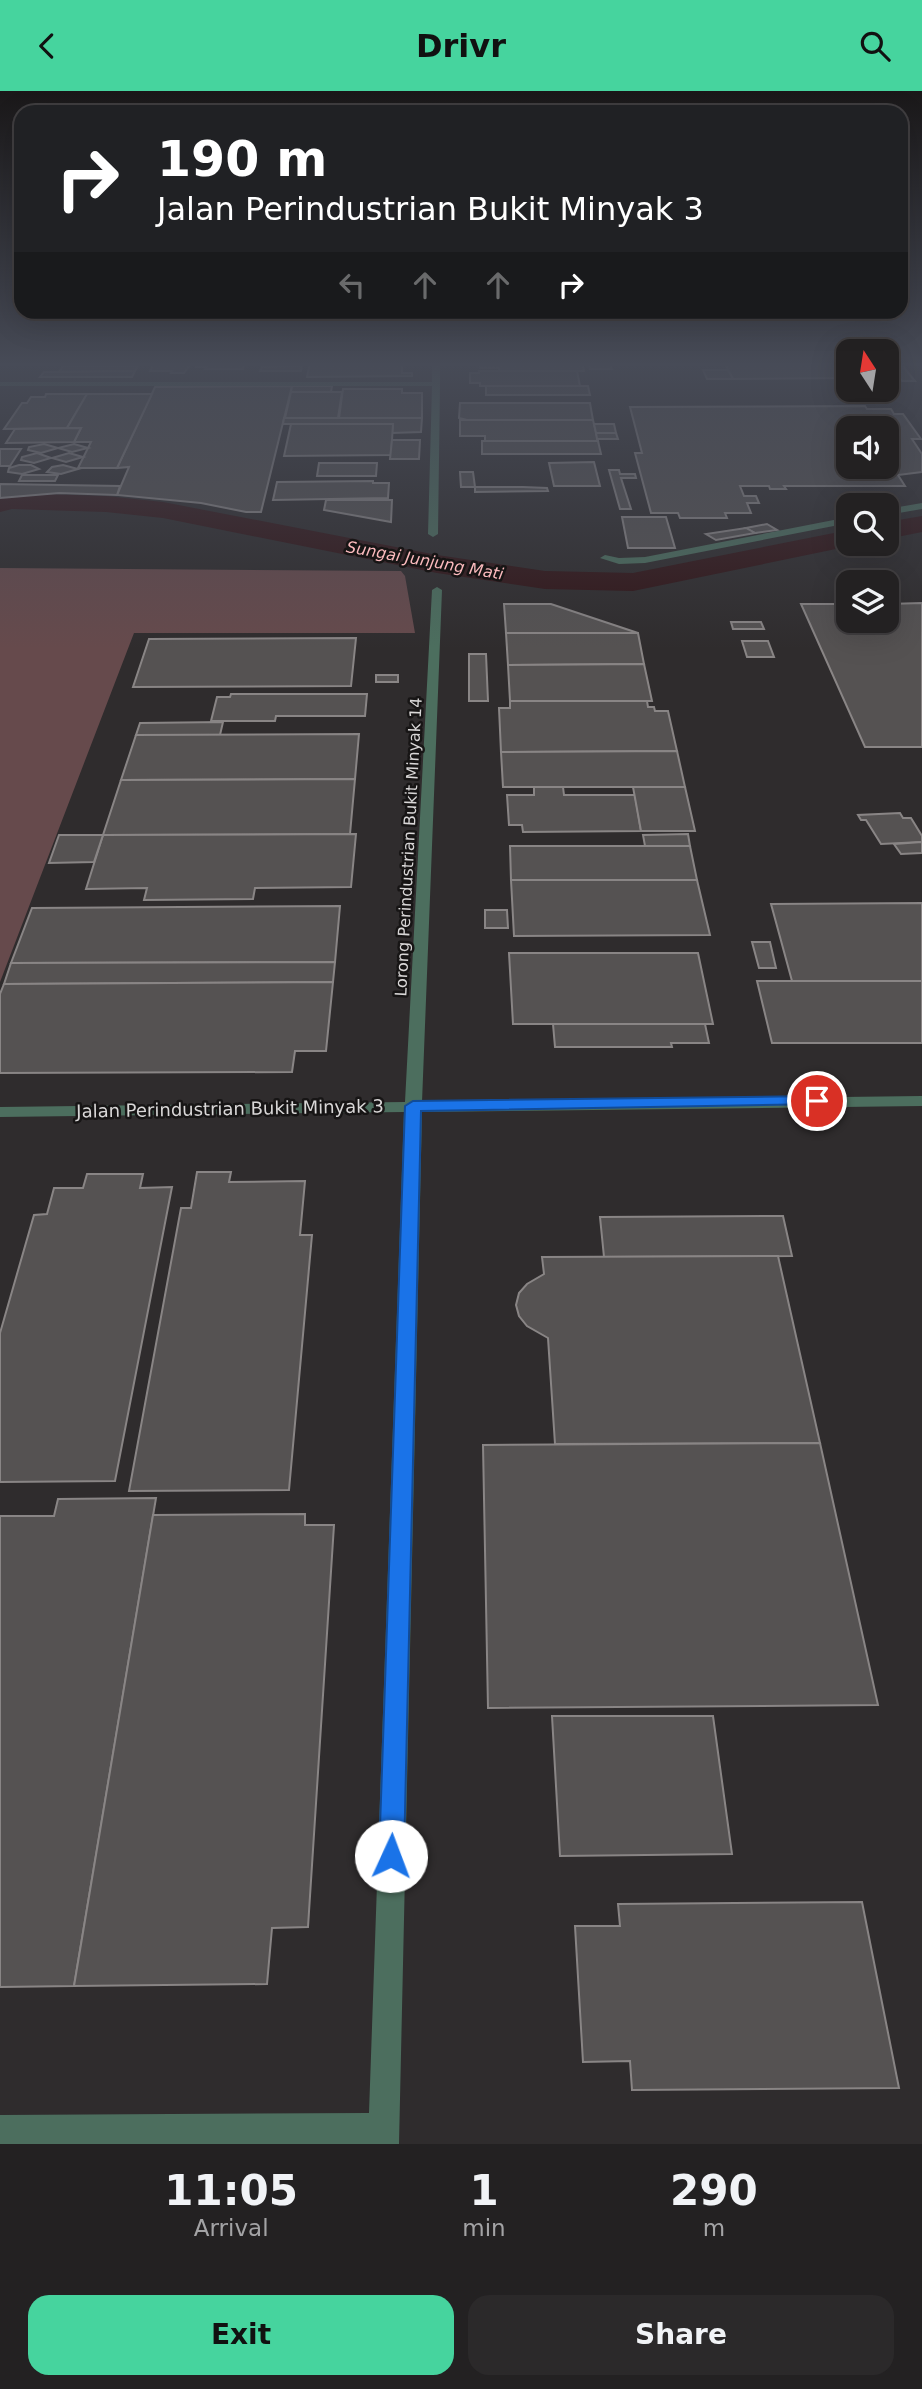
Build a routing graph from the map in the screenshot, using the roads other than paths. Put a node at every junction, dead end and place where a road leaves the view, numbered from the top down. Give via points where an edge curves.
1 (435, 458) edge
2 (922, 506) edge
3 (899, 511) edge
4 (836, 523) edge
5 (433, 534) dead end
6 (605, 558) dead end
7 (437, 590) dead end
8 (922, 1101) edge
9 (413, 1106) junction
10 (0, 1112) edge
11 (0, 2130) edge
12 (383, 2136) edge

1 - 5 street
2 - 3 street
4 - 6 street via 645,560
7 - 9 street, Lorong Perindustrian Bukit Minyak 14
8 - 9 street, Jalan Perindustrian Bukit Minyak 3
9 - 10 street, Jalan Perindustrian Bukit Minyak 3
9 - 12 street, Lorong Perindustrian Bukit Minyak 14
11 - 12 street

